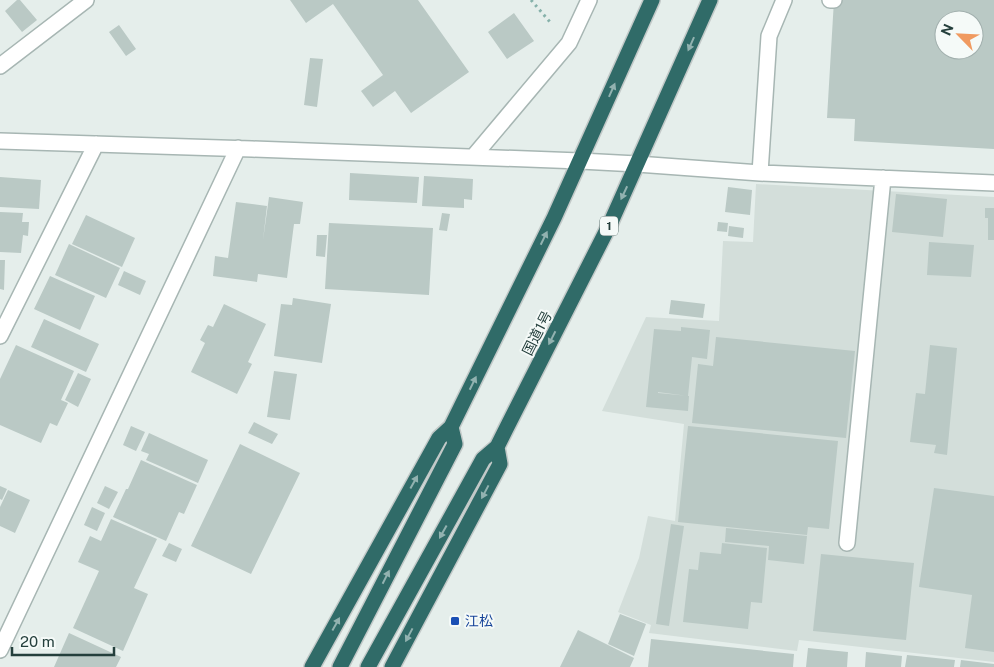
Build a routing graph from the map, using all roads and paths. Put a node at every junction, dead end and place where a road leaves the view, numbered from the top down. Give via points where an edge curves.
1 (86, 0) edge
2 (589, 0) edge
3 (652, 0) edge
4 (710, 0) edge
5 (784, 0) edge
6 (830, 0) edge
7 (834, 0) edge
8 (0, 66) edge
9 (0, 141) edge
10 (96, 144) junction
11 (238, 148) junction
12 (473, 157) junction
13 (580, 161) junction
14 (637, 164) junction
15 (760, 173) junction
16 (883, 178) junction
17 (994, 183) edge
18 (0, 336) edge
19 (451, 427) junction
20 (497, 447) junction
21 (847, 543) dead end
22 (6, 624) edge
23 (0, 650) edge
24 (312, 667) edge
25 (340, 667) edge
26 (368, 667) edge
27 (392, 667) edge

1 - 8 street
2 - 12 street via 570,43
13 -> 3 highway
4 -> 14 highway, 国道1号 / 1
5 - 15 street via 769,36
6 - 7 street
9 - 10 street
10 - 11 street
10 - 18 street
11 - 12 street
11 - 22 street
12 - 13 street
13 - 14 street
19 -> 13 highway
14 - 15 street
14 -> 20 highway, 国道1号 / 1
15 - 16 street
16 - 17 street
16 - 21 street
24 -> 19 highway via 439,438
25 -> 19 highway via 454,444
20 -> 26 highway, 国道1号 / 1 via 483,459
20 -> 27 highway, 1 via 500,464
22 - 23 street

